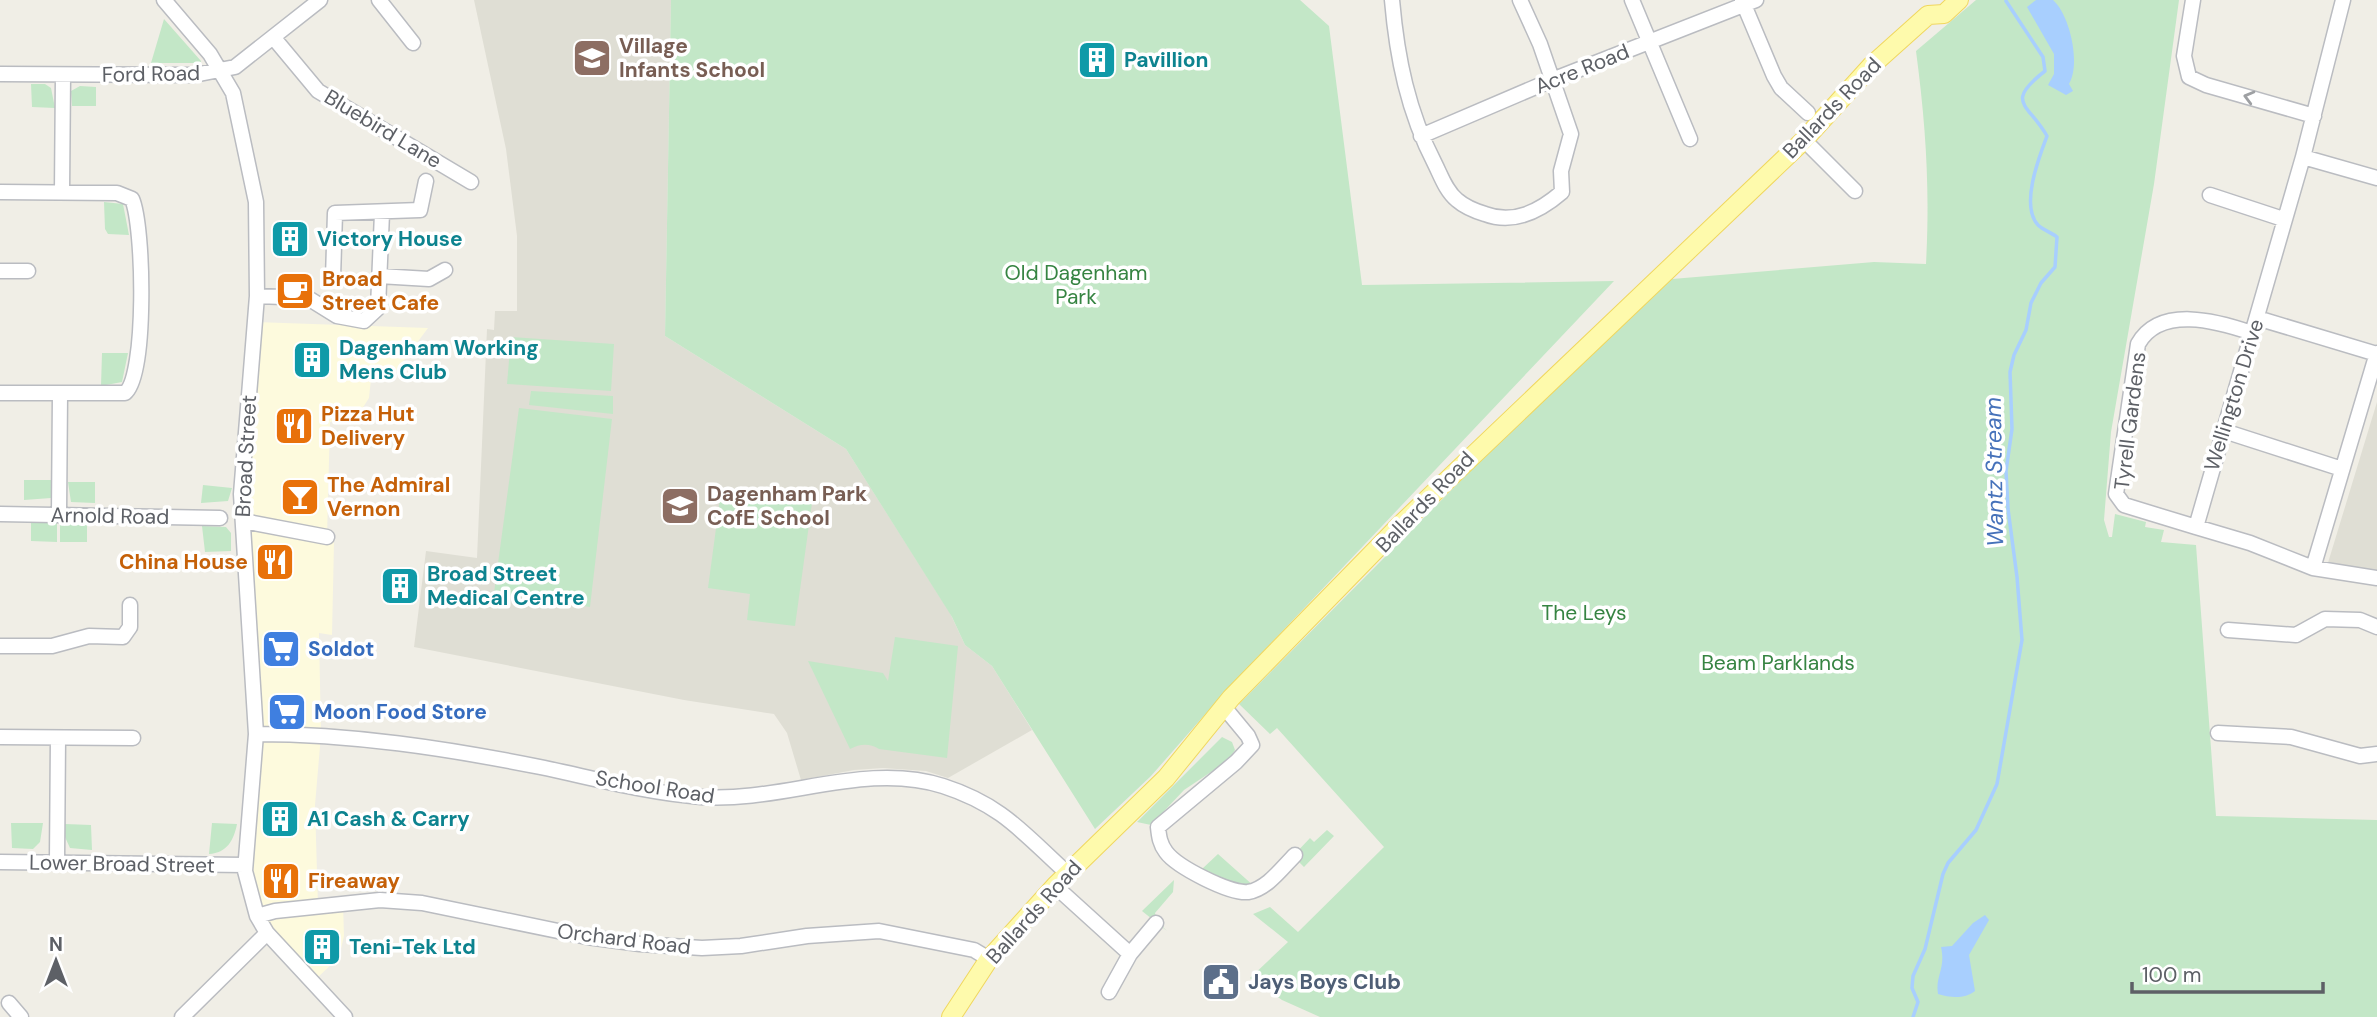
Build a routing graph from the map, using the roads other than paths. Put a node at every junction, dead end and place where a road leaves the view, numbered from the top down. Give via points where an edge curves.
1 (164, 0) edge
2 (320, 0) edge
3 (379, 0) edge
4 (1392, 0) edge
5 (1520, 0) edge
6 (1632, 0) edge
7 (1959, 0) edge
8 (2193, 0) edge
9 (2343, 0) edge
10 (1747, 2) edge
11 (1928, 7) edge
12 (273, 37) junction
13 (413, 43) dead end
14 (1648, 43) junction
15 (221, 72) junction
16 (0, 74) edge
17 (63, 75) junction
18 (1552, 80) junction
19 (1808, 113) dead end
20 (2314, 116) junction
21 (1421, 136) junction
22 (1690, 139) dead end
23 (1804, 140) junction
24 (2303, 157) junction
25 (2377, 178) edge
26 (426, 181) dead end
27 (471, 182) dead end
28 (1855, 191) dead end
29 (0, 192) edge
30 (62, 192) junction
31 (2210, 195) dead end
32 (382, 213) junction
33 (2283, 219) junction
34 (445, 270) dead end
35 (0, 271) edge
36 (28, 271) dead end
37 (379, 276) junction
38 (333, 278) dead end
39 (257, 296) junction
40 (2257, 318) junction
41 (2252, 333) junction
42 (2377, 354) edge
43 (0, 393) edge
44 (60, 394) junction
45 (2224, 431) junction
46 (2342, 470) junction
47 (0, 514) edge
48 (59, 514) junction
49 (220, 518) dead end
50 (243, 521) junction
51 (2196, 527) junction
52 (327, 537) dead end
53 (2313, 568) junction
54 (2377, 578) edge
55 (130, 605) dead end
56 (2377, 626) edge
57 (2228, 630) dead end
58 (0, 646) edge
59 (1224, 707) junction
60 (2218, 733) dead end
61 (256, 734) junction
62 (0, 737) edge
63 (58, 738) junction
64 (133, 738) dead end
65 (2377, 754) edge
66 (1295, 855) dead end
67 (57, 861) junction
68 (0, 862) edge
69 (245, 865) junction
70 (1061, 879) junction
71 (257, 916) junction
72 (1156, 923) dead end
73 (267, 933) junction
74 (1130, 954) junction
75 (989, 959) junction
76 (1109, 992) dead end
77 (9, 1003) dead end
78 (21, 1017) edge
79 (181, 1017) edge
80 (345, 1017) edge
81 (951, 1017) edge

1 - 15 street, Broad Street
2 - 12 street, Ford Road
3 - 13 street
4 - 21 street via 1411,113
5 - 18 street
6 - 14 street
7 - 11 main road, Ballards Road via 1944,14
20 -> 8 street via 2189,76 2184,55
9 - 20 street, Wellington Drive
10 - 14 street, Acre Road
10 - 19 street via 1774,76
11 - 23 main road, Ballards Road
12 - 15 street, Ford Road via 235,67
12 - 27 street, Bluebird Lane via 318,91
14 - 18 street, Acre Road
14 - 22 street
15 - 17 street, Ford Road
15 - 39 street, Broad Street via 233,93 254,181
16 - 17 street, Ford Road
17 - 30 street
18 - 21 street, Acre Road
18 - 21 street via 1572,134 1561,171 1562,192 1524,217 1497,219 1456,200
20 - 24 street, Wellington Drive
23 - 28 street
23 - 59 main road, Ballards Road via 1466,459
24 - 25 street
24 - 33 street, Wellington Drive
26 - 32 street via 420,210
29 - 30 street
30 - 44 street via 117,193 132,199 139,236 141,310 130,389 117,394
31 - 33 street
32 - 37 street
32 - 38 street via 335,213
33 - 40 street, Wellington Drive
34 - 37 street via 429,279
35 - 36 street
37 - 39 street via 378,308 364,321 337,316 308,298
39 - 50 street, Broad Street via 241,494
40 - 41 street, Wellington Drive
40 - 42 street
41 - 45 street, Wellington Drive
41 - 51 street, Tyrell Gardens via 2230,325 2171,319 2154,324 2138,344 2116,494 2124,505
42 - 46 street
43 - 44 street
44 - 48 street
45 - 46 street
45 - 51 street, Wellington Drive
46 - 53 street
47 - 48 street, Arnold Road
48 - 49 street, Arnold Road
50 - 52 street
50 - 61 street, Broad Street
51 - 53 street
53 - 54 street
55 - 58 street via 130,627 123,637 89,636 52,646
56 - 57 street via 2360,620 2325,619 2296,635
59 - 66 street via 1252,745 1158,827 1159,840 1168,855 1195,873 1249,892 1265,885
59 - 70 main road, Ballards Road via 1166,778
60 - 65 street via 2291,737 2360,756
61 - 69 street, Broad Street
61 - 70 street, School Road via 321,735 422,746 702,797 753,797 854,781 917,780 942,785 997,808
62 - 63 street
63 - 64 street
63 - 67 street
67 - 68 street, Lower Broad Street
67 - 69 street, Lower Broad Street
69 - 71 street, Broad Street
70 - 74 street, School Road
70 - 75 main road, Ballards Road
71 - 73 street, Broad Street
71 - 75 street, Orchard Road via 380,900 422,903 640,944 741,946 878,931 974,950
72 - 74 street
73 - 79 street
73 - 80 street, Broad Street
74 - 76 street
75 - 81 main road, Ballards Road
77 - 78 street

